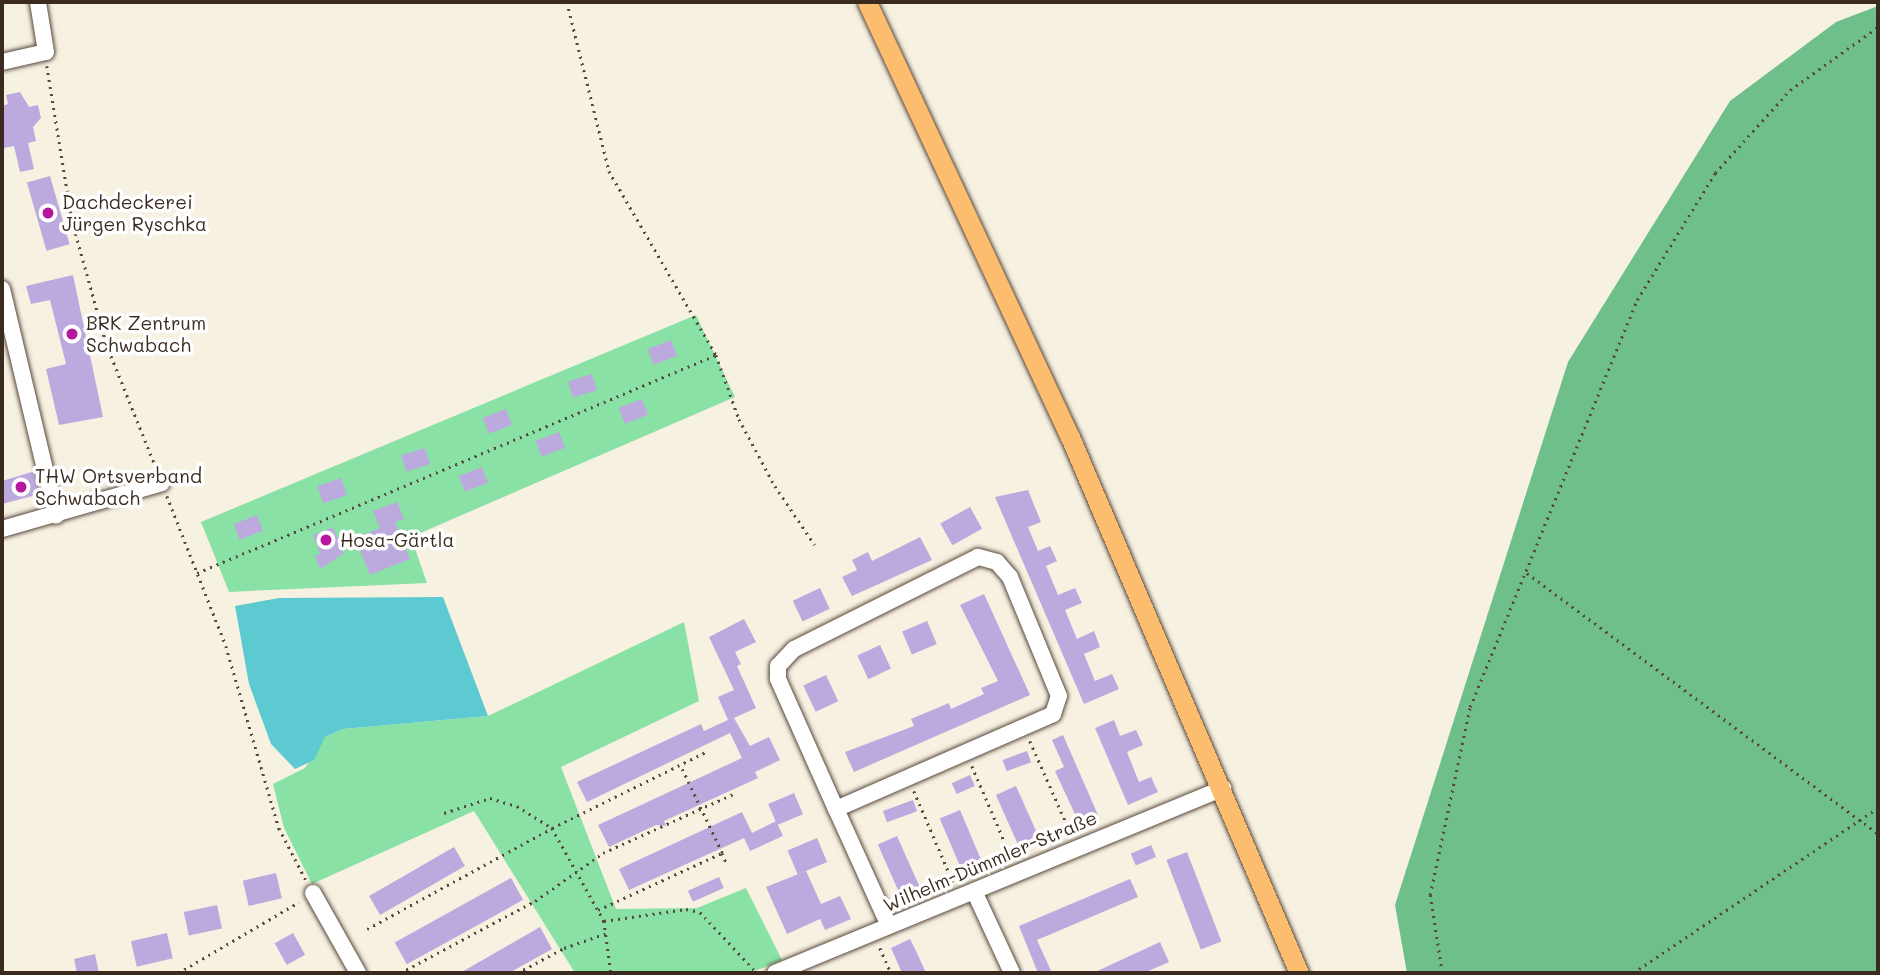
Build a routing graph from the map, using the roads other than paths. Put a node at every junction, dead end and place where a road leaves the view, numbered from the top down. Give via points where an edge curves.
1 (38, 2) edge
2 (867, 2) edge
3 (2, 62) edge
4 (2, 289) edge
5 (7, 336) edge
6 (18, 368) junction
7 (2, 372) edge
8 (162, 483) dead end
9 (56, 516) junction
10 (2, 529) edge
11 (1223, 788) junction
12 (836, 810) junction
13 (313, 893) road end
14 (967, 895) junction
15 (889, 926) junction
16 (358, 973) edge
17 (775, 973) edge
18 (1012, 973) edge
19 (1299, 973) edge

1 - 3 street via 46,52
2 - 11 main road via 1070,438
4 - 5 street
5 - 6 street
6 - 7 street
6 - 9 street
8 - 9 street
9 - 10 street
11 - 14 street, Wilhelm-Dümmler-Straße
11 - 19 main road
12 - 12 street via 778,679 778,666 794,649 978,557 997,562 1010,577 1059,696 1053,714
12 - 15 street
13 - 16 street
14 - 15 street, Wilhelm-Dümmler-Straße
14 - 18 street
15 - 17 street, Wilhelm-Dümmler-Straße

